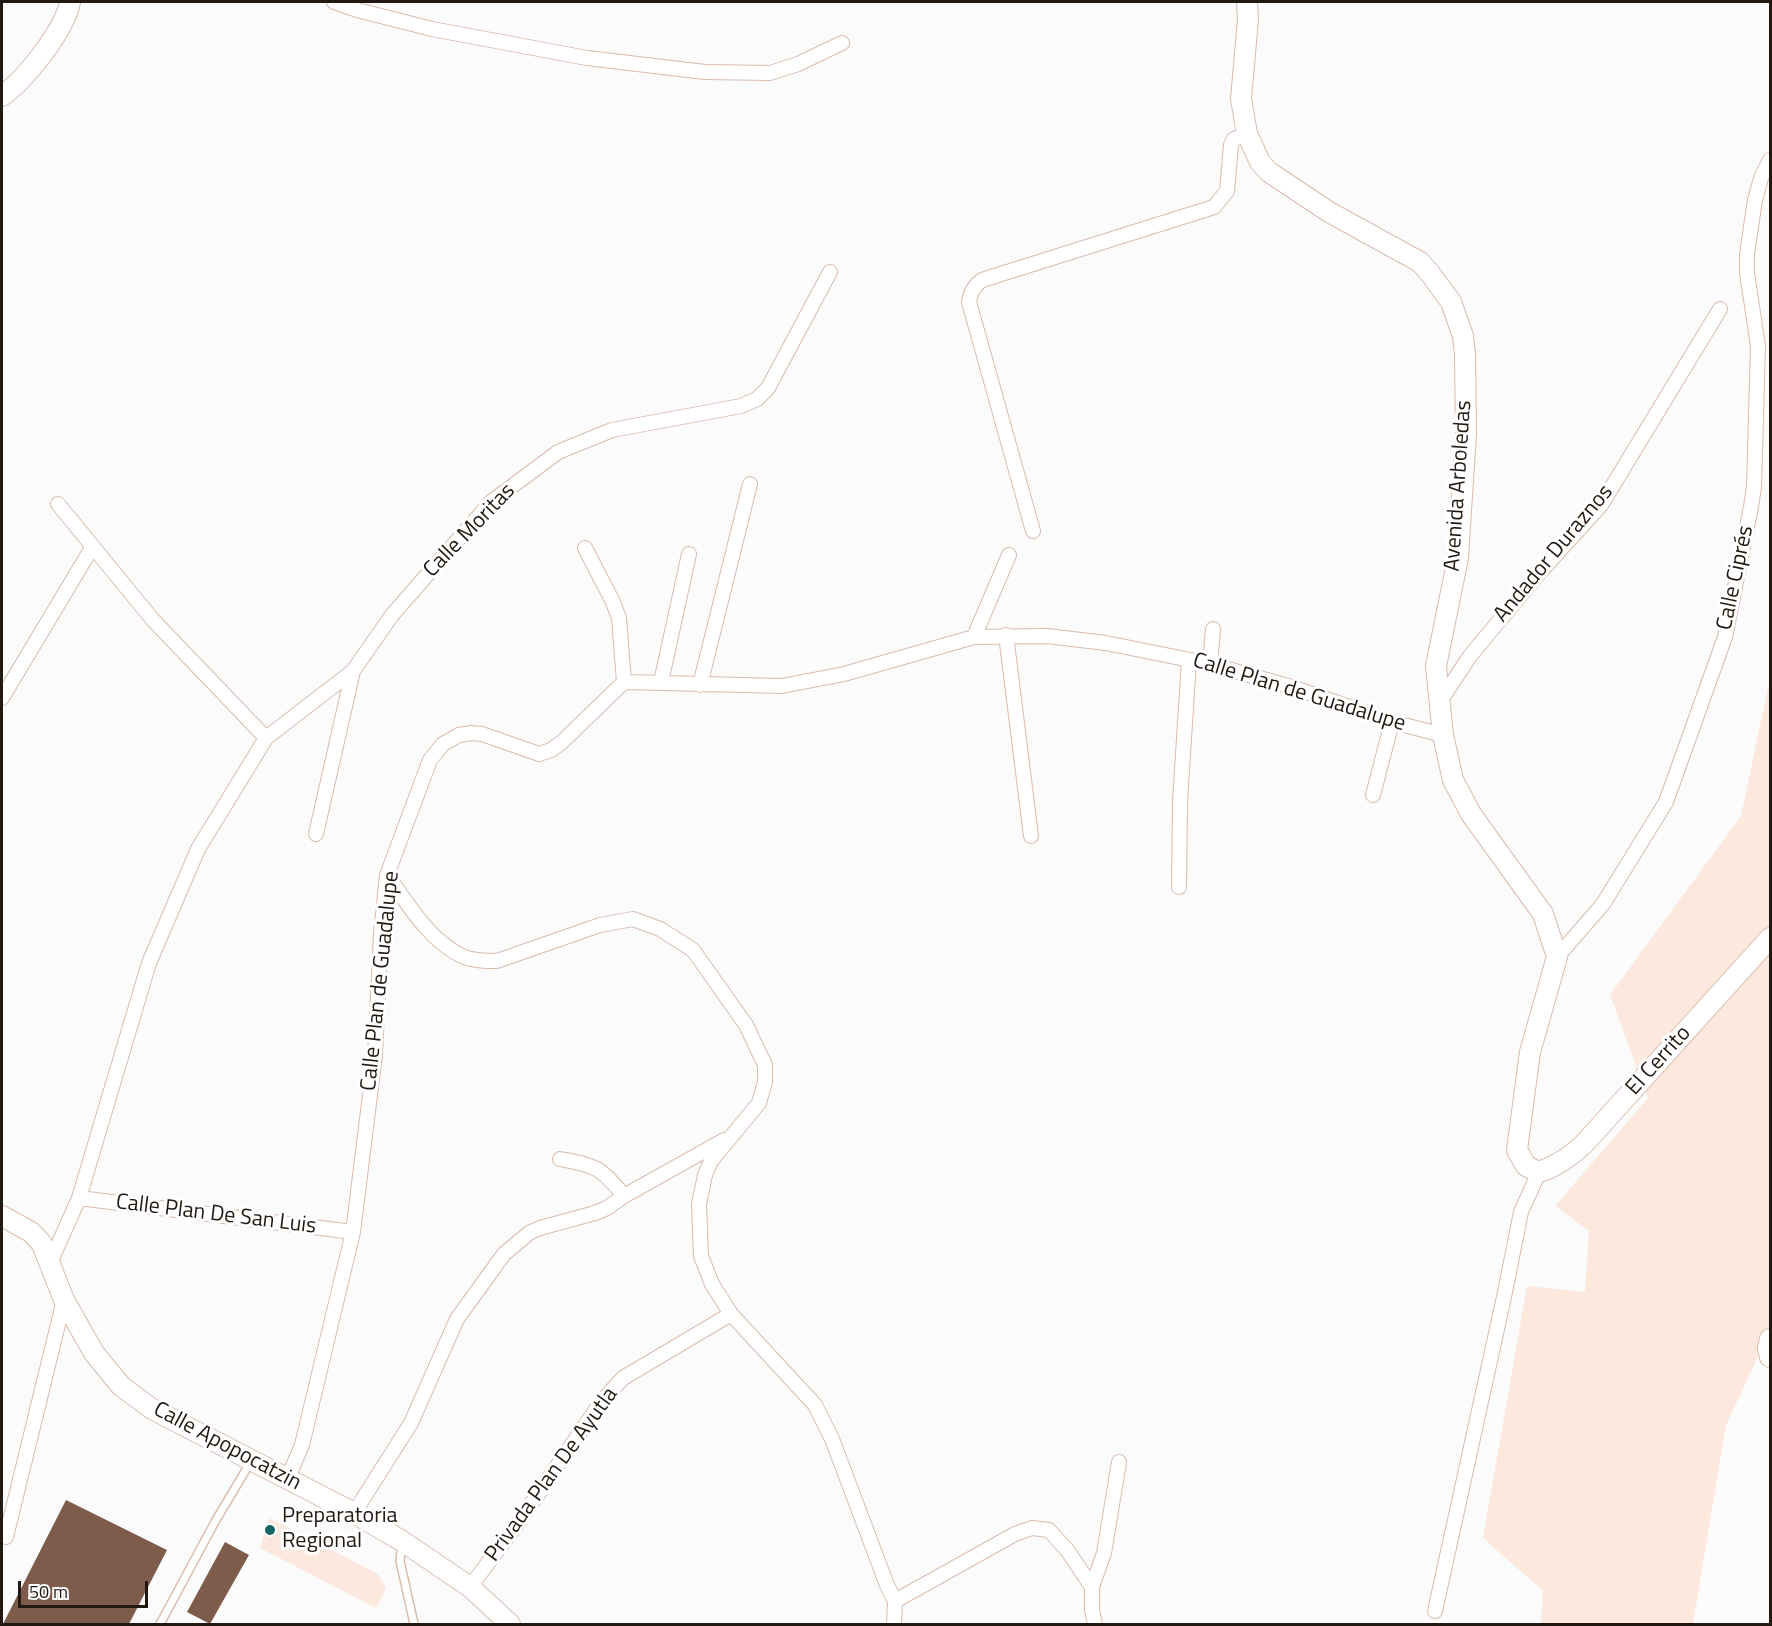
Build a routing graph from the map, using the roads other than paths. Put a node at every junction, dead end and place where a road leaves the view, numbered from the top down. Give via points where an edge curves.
1 (70, 2) edge
2 (334, 2) edge
3 (1247, 2) edge
4 (842, 43) dead end
5 (2, 96) edge
6 (1247, 134) junction
7 (1770, 160) edge
8 (830, 272) dead end
9 (1720, 309) dead end
10 (750, 484) dead end
11 (58, 504) dead end
12 (1033, 531) dead end
13 (93, 546) junction
14 (585, 548) dead end
15 (689, 554) dead end
16 (1009, 555) dead end
17 (1213, 629) dead end
18 (1005, 635) junction
19 (974, 637) junction
20 (1189, 660) junction
21 (1210, 664) junction
22 (353, 671) junction
23 (624, 682) junction
24 (661, 682) junction
25 (700, 685) junction
26 (2, 698) edge
27 (1439, 703) junction
28 (1392, 722) junction
29 (1443, 735) junction
30 (266, 738) junction
31 (1373, 795) dead end
32 (315, 834) dead end
33 (1031, 836) dead end
34 (387, 874) junction
35 (1179, 888) dead end
36 (1770, 938) edge
37 (1557, 957) junction
38 (730, 1137) junction
39 (560, 1159) dead end
40 (1539, 1172) junction
41 (624, 1196) junction
42 (79, 1198) junction
43 (2, 1216) edge
44 (353, 1232) junction
45 (50, 1263) junction
46 (64, 1299) junction
47 (731, 1314) junction
48 (1770, 1339) edge
49 (1770, 1357) edge
50 (251, 1461) junction
51 (1119, 1462) dead end
52 (287, 1480) junction
53 (354, 1513) junction
54 (6, 1537) dead end
55 (402, 1540) junction
56 (470, 1587) junction
57 (1092, 1587) junction
58 (895, 1601) junction
59 (1435, 1611) dead end
60 (160, 1624) edge
61 (414, 1624) edge
62 (510, 1624) edge
63 (894, 1624) edge
64 (1095, 1624) edge

1 - 5 main road via 58,33 13,89
2 - 4 street via 432,28 565,54 705,72 770,73
3 - 6 main road, Avenida Arboledas via 1241,99
6 - 12 street via 1234,139 1231,145 1227,191 1214,207 982,280 970,293 969,302
6 - 27 main road, Avenida Arboledas via 1269,172 1329,212 1420,262 1451,302 1463,336 1466,433 1462,513 1458,558 1436,666
7 - 37 street, Calle Ciprés via 1755,200 1747,273 1758,346 1754,487 1725,637 1666,802 1602,904
8 - 22 street, Calle Moritas via 768,388 757,399 741,406 612,430 558,452 491,502 392,615
9 - 27 street, Andador Duraznos via 1601,505 1475,650
10 - 25 street
11 - 13 street
13 - 26 street
13 - 30 street via 153,620
14 - 23 street via 619,618
15 - 24 street
16 - 19 street
17 - 21 street
18 - 19 street, Calle Plan de Guadalupe
18 - 20 street, Calle Plan de Guadalupe via 1106,643
18 - 33 street
19 - 25 street, Calle Plan de Guadalupe via 844,674 782,686
20 - 21 street, Calle Plan de Guadalupe
20 - 35 street
21 - 28 street, Calle Plan de Guadalupe via 1296,688
22 - 30 street, Calle Moritas
22 - 32 street
23 - 24 street, Calle Plan de Guadalupe
23 - 34 street, Calle Plan de Guadalupe via 562,742 540,754 482,734 459,735 443,744 430,760
24 - 25 street, Calle Plan de Guadalupe
27 - 29 main road, Avenida Arboledas
28 - 29 street, Calle Plan de Guadalupe
28 - 31 street
29 - 37 main road, Avenida Arboledas via 1453,780 1471,814 1543,914
30 - 42 street via 198,849 149,963
34 - 38 street via 416,916 439,940 464,957 497,961 600,925 633,919 660,929 693,950 746,1025 765,1065 759,1103
34 - 44 street, Calle Plan de Guadalupe via 375,1055
36 - 40 main road, El Cerrito via 1583,1145 1566,1160
37 - 40 main road via 1530,1052 1517,1150 1526,1167
38 - 41 street
38 - 47 street via 711,1161 699,1204 701,1256 712,1284
39 - 41 street via 596,1167
40 - 59 street via 1521,1212
41 - 53 street via 596,1213 529,1233 504,1254 458,1319 411,1423
42 - 44 street, Calle Plan De San Luis
42 - 45 street
43 - 45 main road, Calle Apopocatzin via 31,1232 42,1244
44 - 52 street, Calle Plan de Guadalupe via 302,1445
45 - 46 main road, Calle Apopocatzin
46 - 50 main road, Calle Apopocatzin via 94,1353 121,1386 152,1409
46 - 54 street
47 - 56 street, Privada Plan De Ayutla via 623,1378 602,1401
47 - 58 street via 815,1405
48 - 49 main road
50 - 52 main road, Calle Apopocatzin
50 - 60 lane
51 - 57 street via 1104,1553
52 - 53 main road, Calle Apopocatzin
53 - 55 main road, Calle Apopocatzin
55 - 56 main road, Calle Apopocatzin
55 - 61 lane via 400,1560
56 - 62 main road, Calle Apopocatzin
57 - 58 street via 1049,1530 1032,1528 976,1554
57 - 64 street
58 - 63 street

